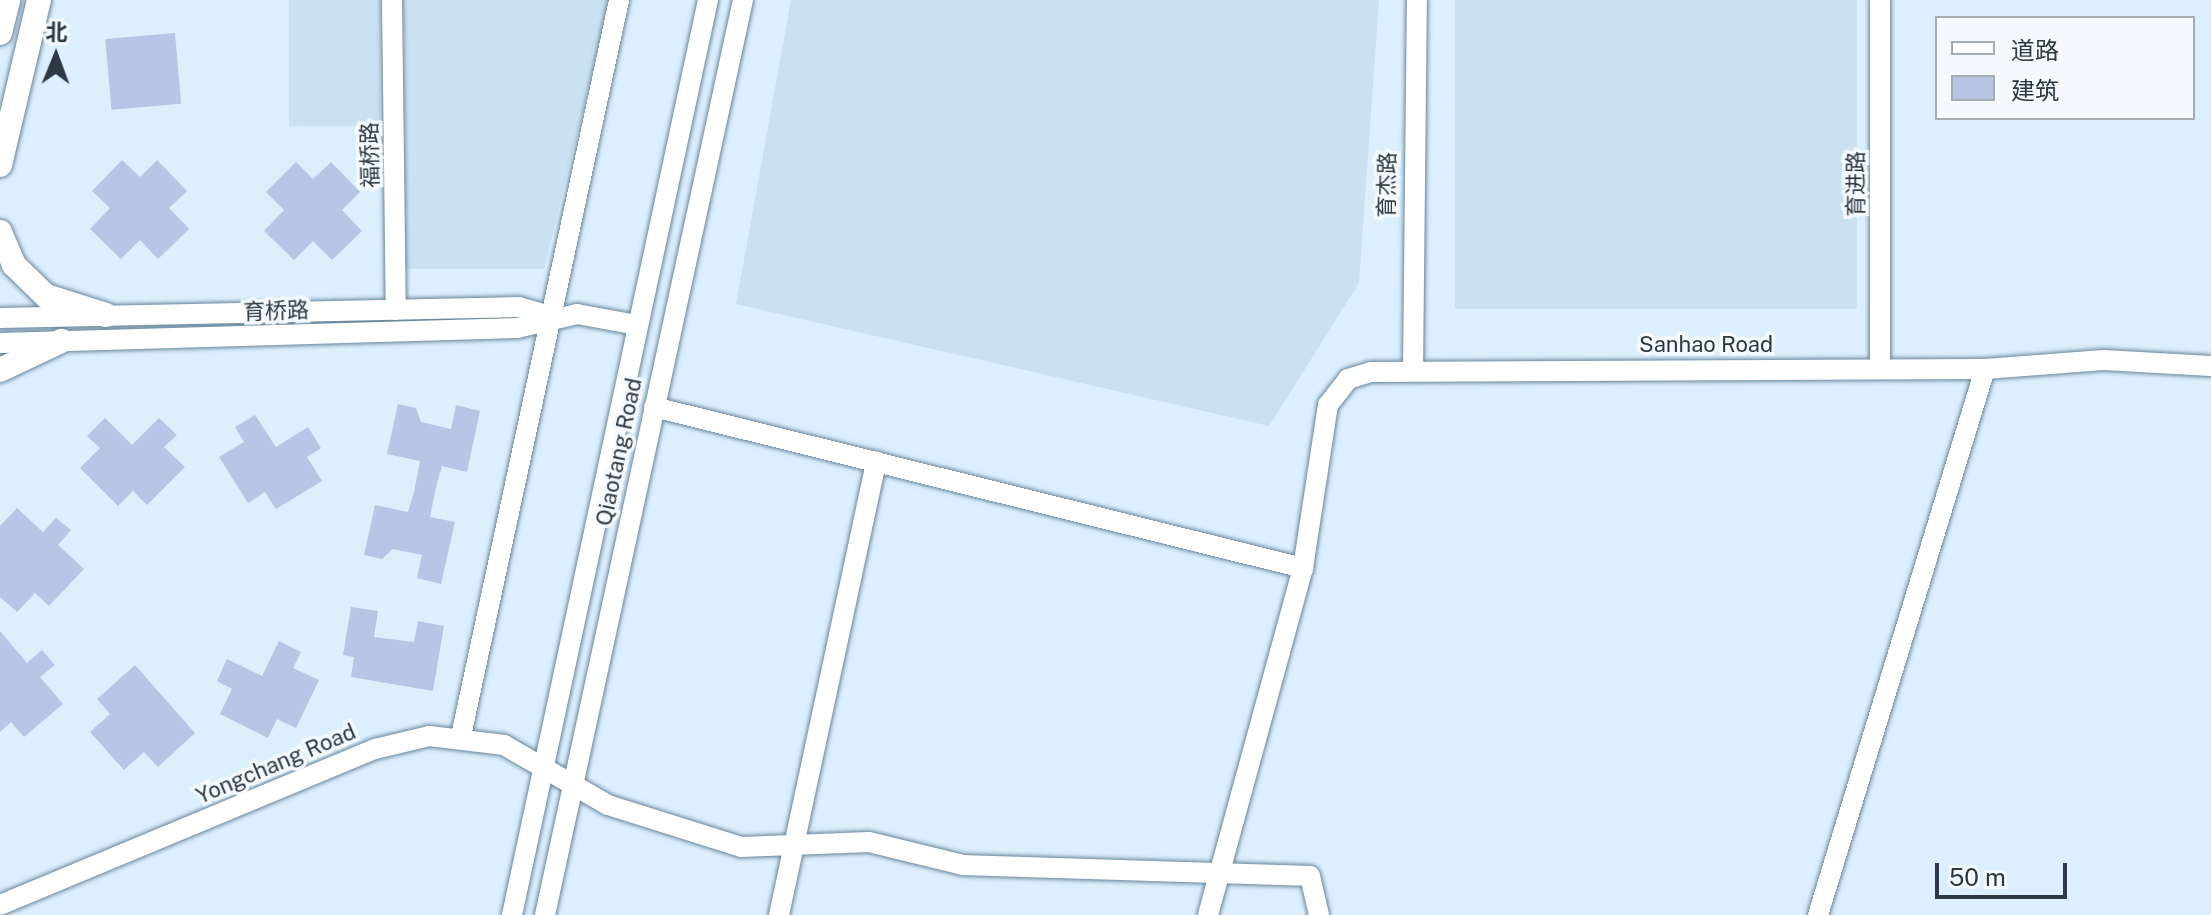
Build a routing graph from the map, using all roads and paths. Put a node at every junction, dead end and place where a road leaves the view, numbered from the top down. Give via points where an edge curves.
1 (8, 0) edge
2 (39, 0) edge
3 (392, 0) edge
4 (619, 0) edge
5 (708, 0) edge
6 (743, 0) edge
7 (1417, 0) edge
8 (1880, 0) edge
9 (0, 33) edge
10 (0, 165) edge
11 (0, 232) edge
12 (396, 310) junction
13 (106, 315) junction
14 (551, 316) junction
15 (0, 318) edge
16 (637, 325) junction
17 (61, 341) junction
18 (0, 343) edge
19 (2211, 366) edge
20 (1880, 369) junction
21 (1985, 369) junction
22 (0, 370) edge
23 (1413, 371) junction
24 (654, 407) junction
25 (876, 461) junction
26 (1303, 568) junction
27 (461, 736) junction
28 (543, 769) junction
29 (572, 788) junction
30 (795, 850) junction
31 (1222, 871) junction
32 (0, 905) edge
33 (512, 915) edge
34 (545, 915) edge
35 (779, 915) edge
36 (1208, 915) edge
37 (1319, 915) edge
38 (1818, 915) edge

1 - 9 main road
2 - 10 main road
3 - 12 street, 福桥路
4 - 14 street
5 - 16 street, Qiaotang Road
6 - 24 street, Qiaotang Road
7 - 23 street, 育杰路
8 - 20 street, 育进路
11 - 13 main road via 14,265 46,296
12 - 13 street, 育桥路
12 - 14 street, 育桥路 via 519,307
13 - 15 street, 育桥路
14 - 16 street, 育桥路
14 - 17 street, 育桥路 via 517,328
14 - 27 street
16 - 28 street, Qiaotang Road
17 - 18 street, 育桥路
17 - 22 main road
19 - 21 street, Sanhao Road via 2104,360 2066,367
20 - 21 street, Sanhao Road
20 - 23 street, Sanhao Road
21 - 38 street
23 - 26 street, Sanhao Road via 1348,379 1328,405
24 - 25 street
24 - 29 street, Qiaotang Road
25 - 26 street
25 - 30 street via 807,758
26 - 31 street
27 - 28 street, Yongchang Road via 504,745
27 - 32 street, Yongchang Road via 375,749
28 - 29 street, Yongchang Road
28 - 33 street, Qiaotang Road
29 - 30 street, Yongchang Road via 741,847
29 - 34 street, Qiaotang Road
30 - 31 street, Yongchang Road via 869,842 963,865
30 - 35 street
31 - 36 street
31 - 37 street, Yongchang Road via 1310,876

